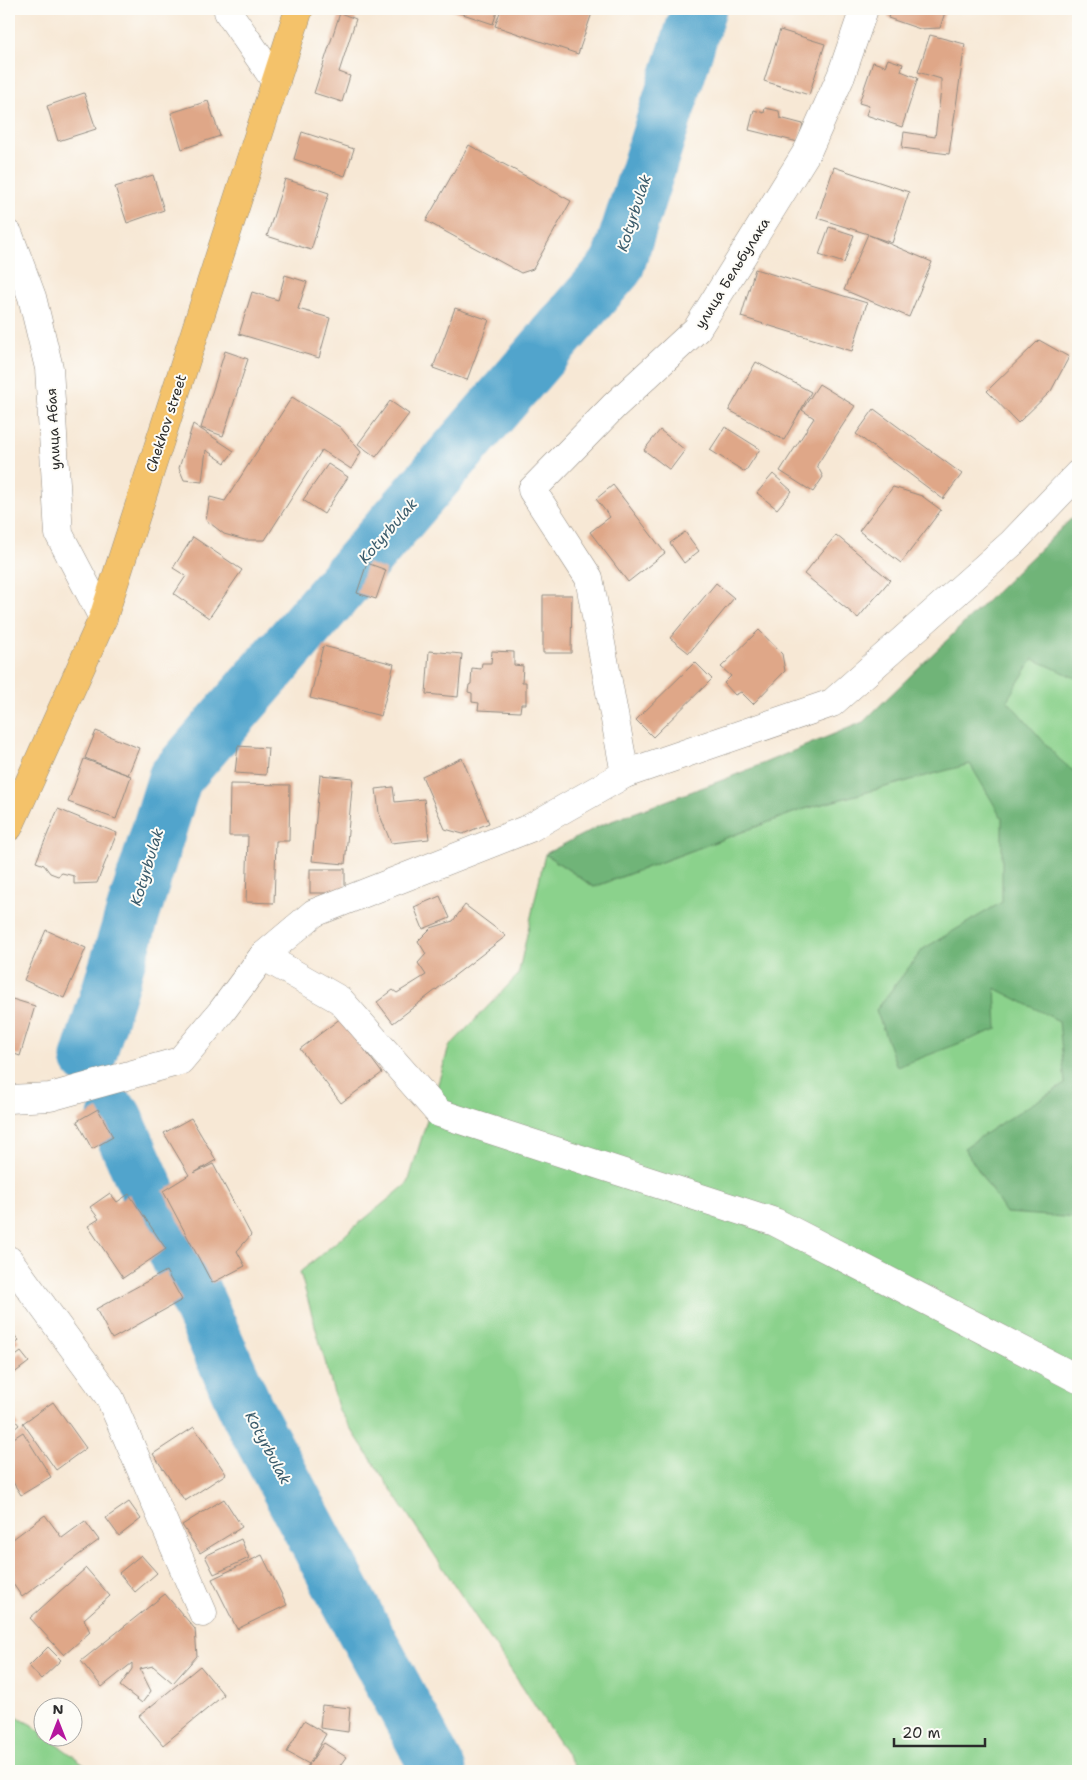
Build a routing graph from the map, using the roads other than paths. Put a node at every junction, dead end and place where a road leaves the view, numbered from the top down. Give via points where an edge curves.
1 (228, 9) edge
2 (299, 9) edge
3 (864, 9) edge
4 (276, 82) junction
5 (9, 235) edge
6 (1078, 474) edge
7 (103, 618) junction
8 (625, 774) junction
9 (9, 827) edge
10 (263, 956) junction
11 (9, 1099) edge
12 (9, 1260) edge
13 (1078, 1379) edge
14 (204, 1613) dead end

1 - 4 street
2 - 4 main road, Chekhov street
3 - 8 street, улица Бельбулака via 841,76 808,150 698,329 614,406 532,490 589,578
4 - 7 main road, Chekhov street
5 - 7 street, улица Абая via 32,297 49,368 59,534
6 - 8 street via 1012,543 832,703
7 - 9 main road, Chekhov street
8 - 10 street via 530,828 314,913
10 - 11 street via 180,1061 50,1097
10 - 13 street via 340,1000 438,1112 775,1222
12 - 14 street via 110,1398

